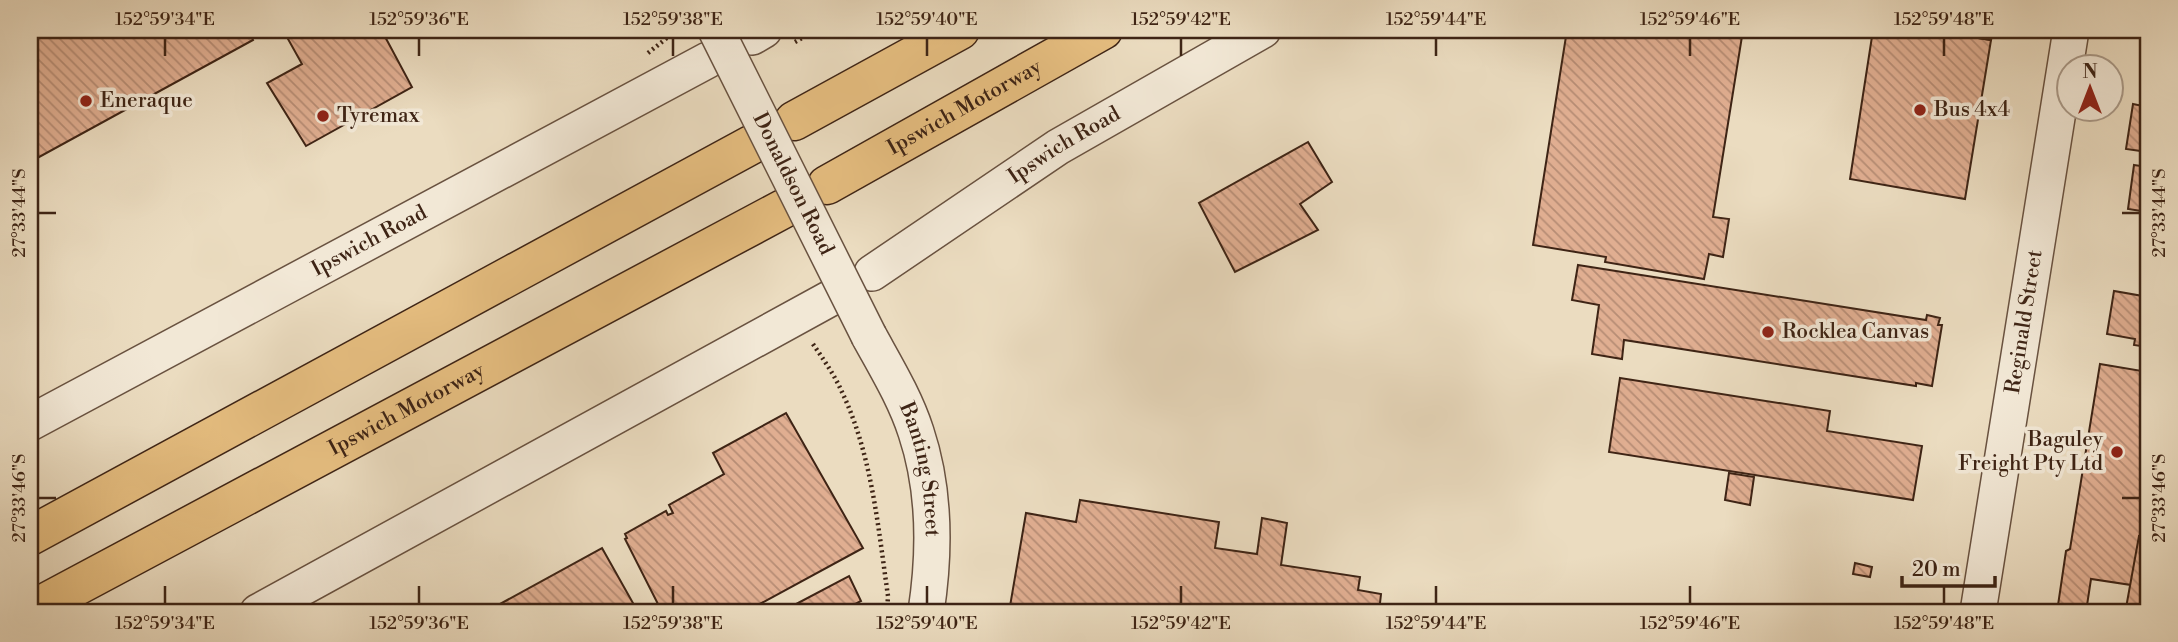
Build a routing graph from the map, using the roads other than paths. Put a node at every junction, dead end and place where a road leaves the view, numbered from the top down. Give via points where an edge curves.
1 (960, 30) edge
2 (1102, 30) edge
3 (1263, 30) edge
4 (2071, 30) edge
5 (712, 45) edge
6 (794, 121) dead end
7 (751, 145) dead end
8 (827, 185) dead end
9 (783, 209) dead end
10 (872, 273) dead end
11 (829, 299) dead end
12 (869, 336) joint
13 (30, 424) edge
14 (30, 536) edge
15 (30, 611) edge
16 (258, 612) edge
17 (926, 612) edge
18 (1978, 612) edge

1 - 6 highway
2 - 8 highway, Ipswich Motorway
3 - 10 street, Ipswich Road via 1058,147
4 - 18 street, Reginald Street
5 - 12 street, Donaldson Road, bridge
5 - 13 street, Ipswich Road
7 - 14 highway
9 - 15 highway, Ipswich Motorway
11 - 16 street
12 - 17 street, Banting Street via 916,430 925,467 932,549

